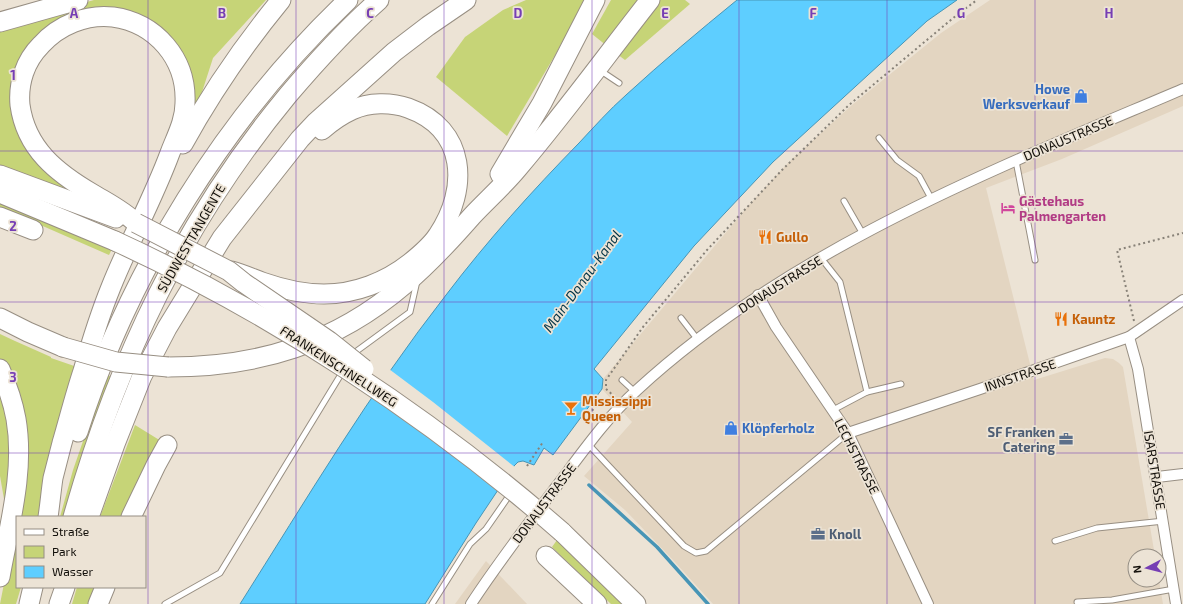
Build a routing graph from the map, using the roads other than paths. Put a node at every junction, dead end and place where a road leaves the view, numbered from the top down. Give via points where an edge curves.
1 (40, 0) edge
2 (78, 0) edge
3 (281, 0) edge
4 (348, 0) edge
5 (379, 0) edge
6 (466, 0) edge
7 (595, 0) edge
8 (650, 0) edge
9 (0, 13) edge
10 (0, 22) edge
11 (596, 68) junction
12 (619, 83) dead end
13 (1183, 89) edge
14 (879, 138) dead end
15 (283, 161) junction
16 (1016, 161) junction
17 (0, 175) edge
18 (162, 176) junction
19 (0, 193) edge
20 (932, 200) junction
21 (844, 201) dead end
22 (0, 217) edge
23 (472, 217) junction
24 (129, 219) junction
25 (33, 230) dead end
26 (863, 234) junction
27 (821, 258) junction
28 (1035, 260) dead end
29 (229, 271) junction
30 (419, 272) junction
31 (758, 295) junction
32 (1183, 300) edge
33 (0, 318) edge
34 (681, 318) dead end
35 (1133, 335) junction
36 (698, 340) junction
37 (0, 369) edge
38 (622, 380) dead end
39 (901, 384) dead end
40 (635, 392) junction
41 (867, 392) junction
42 (403, 408) junction
43 (833, 410) junction
44 (848, 432) junction
45 (588, 444) junction
46 (167, 446) dead end
47 (1183, 474) edge
48 (1157, 477) junction
49 (517, 484) dead end
50 (48, 516) edge
51 (52, 516) edge
52 (73, 516) edge
53 (89, 516) edge
54 (131, 516) edge
55 (1164, 521) junction
56 (1055, 541) dead end
57 (546, 556) dead end
58 (0, 577) edge
59 (33, 588) edge
60 (54, 588) edge
61 (65, 588) edge
62 (104, 588) edge
63 (1174, 589) junction
64 (1077, 602) dead end
65 (29, 604) edge
66 (49, 604) edge
67 (59, 604) edge
68 (98, 604) edge
69 (165, 604) edge
70 (432, 604) edge
71 (471, 604) edge
72 (597, 604) edge
73 (636, 604) edge
74 (928, 604) edge
75 (1176, 604) edge

1 - 9 highway
2 - 10 highway
3 - 18 highway via 209,100
4 - 51 highway, SÜDWESTTANGENTE via 287,63 255,102 205,169 174,219 131,301 103,363 79,426
5 - 52 highway, SÜDWESTTANGENTE via 315,64 275,111 194,226 133,344 99,433
6 - 15 highway via 375,68 316,122
7 - 23 highway via 534,116
8 - 11 highway
11 - 12 lane
11 - 23 highway via 517,169
13 - 16 street, DONAUSTRASSE
14 - 20 lane via 897,160 920,176
15 - 29 highway via 328,125 360,107 383,104 403,106 425,116 444,133 457,162 458,180 454,202 447,219 437,236 420,255 402,269 360,289 342,293 306,293 283,289
15 - 53 highway via 222,238 166,328 142,376
16 - 20 street, DONAUSTRASSE
16 - 28 lane
17 - 24 highway
18 - 24 highway via 181,127 185,102 182,74 169,49 146,28 123,19 109,17 78,21 67,25 45,40 32,56 21,81 19,97 29,136 47,160 64,175
18 - 50 highway via 113,281 93,337 54,477
19 - 42 highway, FRANKENSCHNELLWEG, bridge via 115,241 246,308 355,375
20 - 26 street, DONAUSTRASSE
21 - 26 lane
22 - 25 highway
23 - 30 highway
24 - 29 highway, bridge
26 - 27 street, DONAUSTRASSE
27 - 31 street, DONAUSTRASSE
27 - 41 lane via 840,282
29 - 42 highway, bridge via 329,341 358,364
30 - 33 highway, bridge via 366,314 310,343 273,355 234,363 168,368 116,362 63,347
30 - 69 lane via 410,312 354,353 220,573
31 - 36 street, DONAUSTRASSE
31 - 43 street, LECHSTRASSE via 776,327
32 - 35 street, INNSTRASSE
34 - 36 lane
35 - 44 street, INNSTRASSE
35 - 48 street, ISARSTRASSE
36 - 40 street, DONAUSTRASSE
37 - 58 highway via 16,419 19,458
38 - 40 lane
39 - 41 lane
40 - 45 street, DONAUSTRASSE
41 - 43 lane
42 - 73 highway, FRANKENSCHNELLWEG, bridge via 526,500
43 - 44 street, LECHSTRASSE
44 - 45 lane via 706,551 696,553 684,546
44 - 74 street, LECHSTRASSE
45 - 71 street, DONAUSTRASSE via 541,502
46 - 54 highway
47 - 48 street
48 - 55 street, ISARSTRASSE
49 - 70 lane via 486,529 470,544
55 - 56 lane via 1097,528
55 - 63 street, ISARSTRASSE
57 - 72 highway
59 - 65 highway
60 - 66 highway
61 - 67 highway
62 - 68 highway
63 - 64 lane via 1112,600
63 - 75 street, ISARSTRASSE

